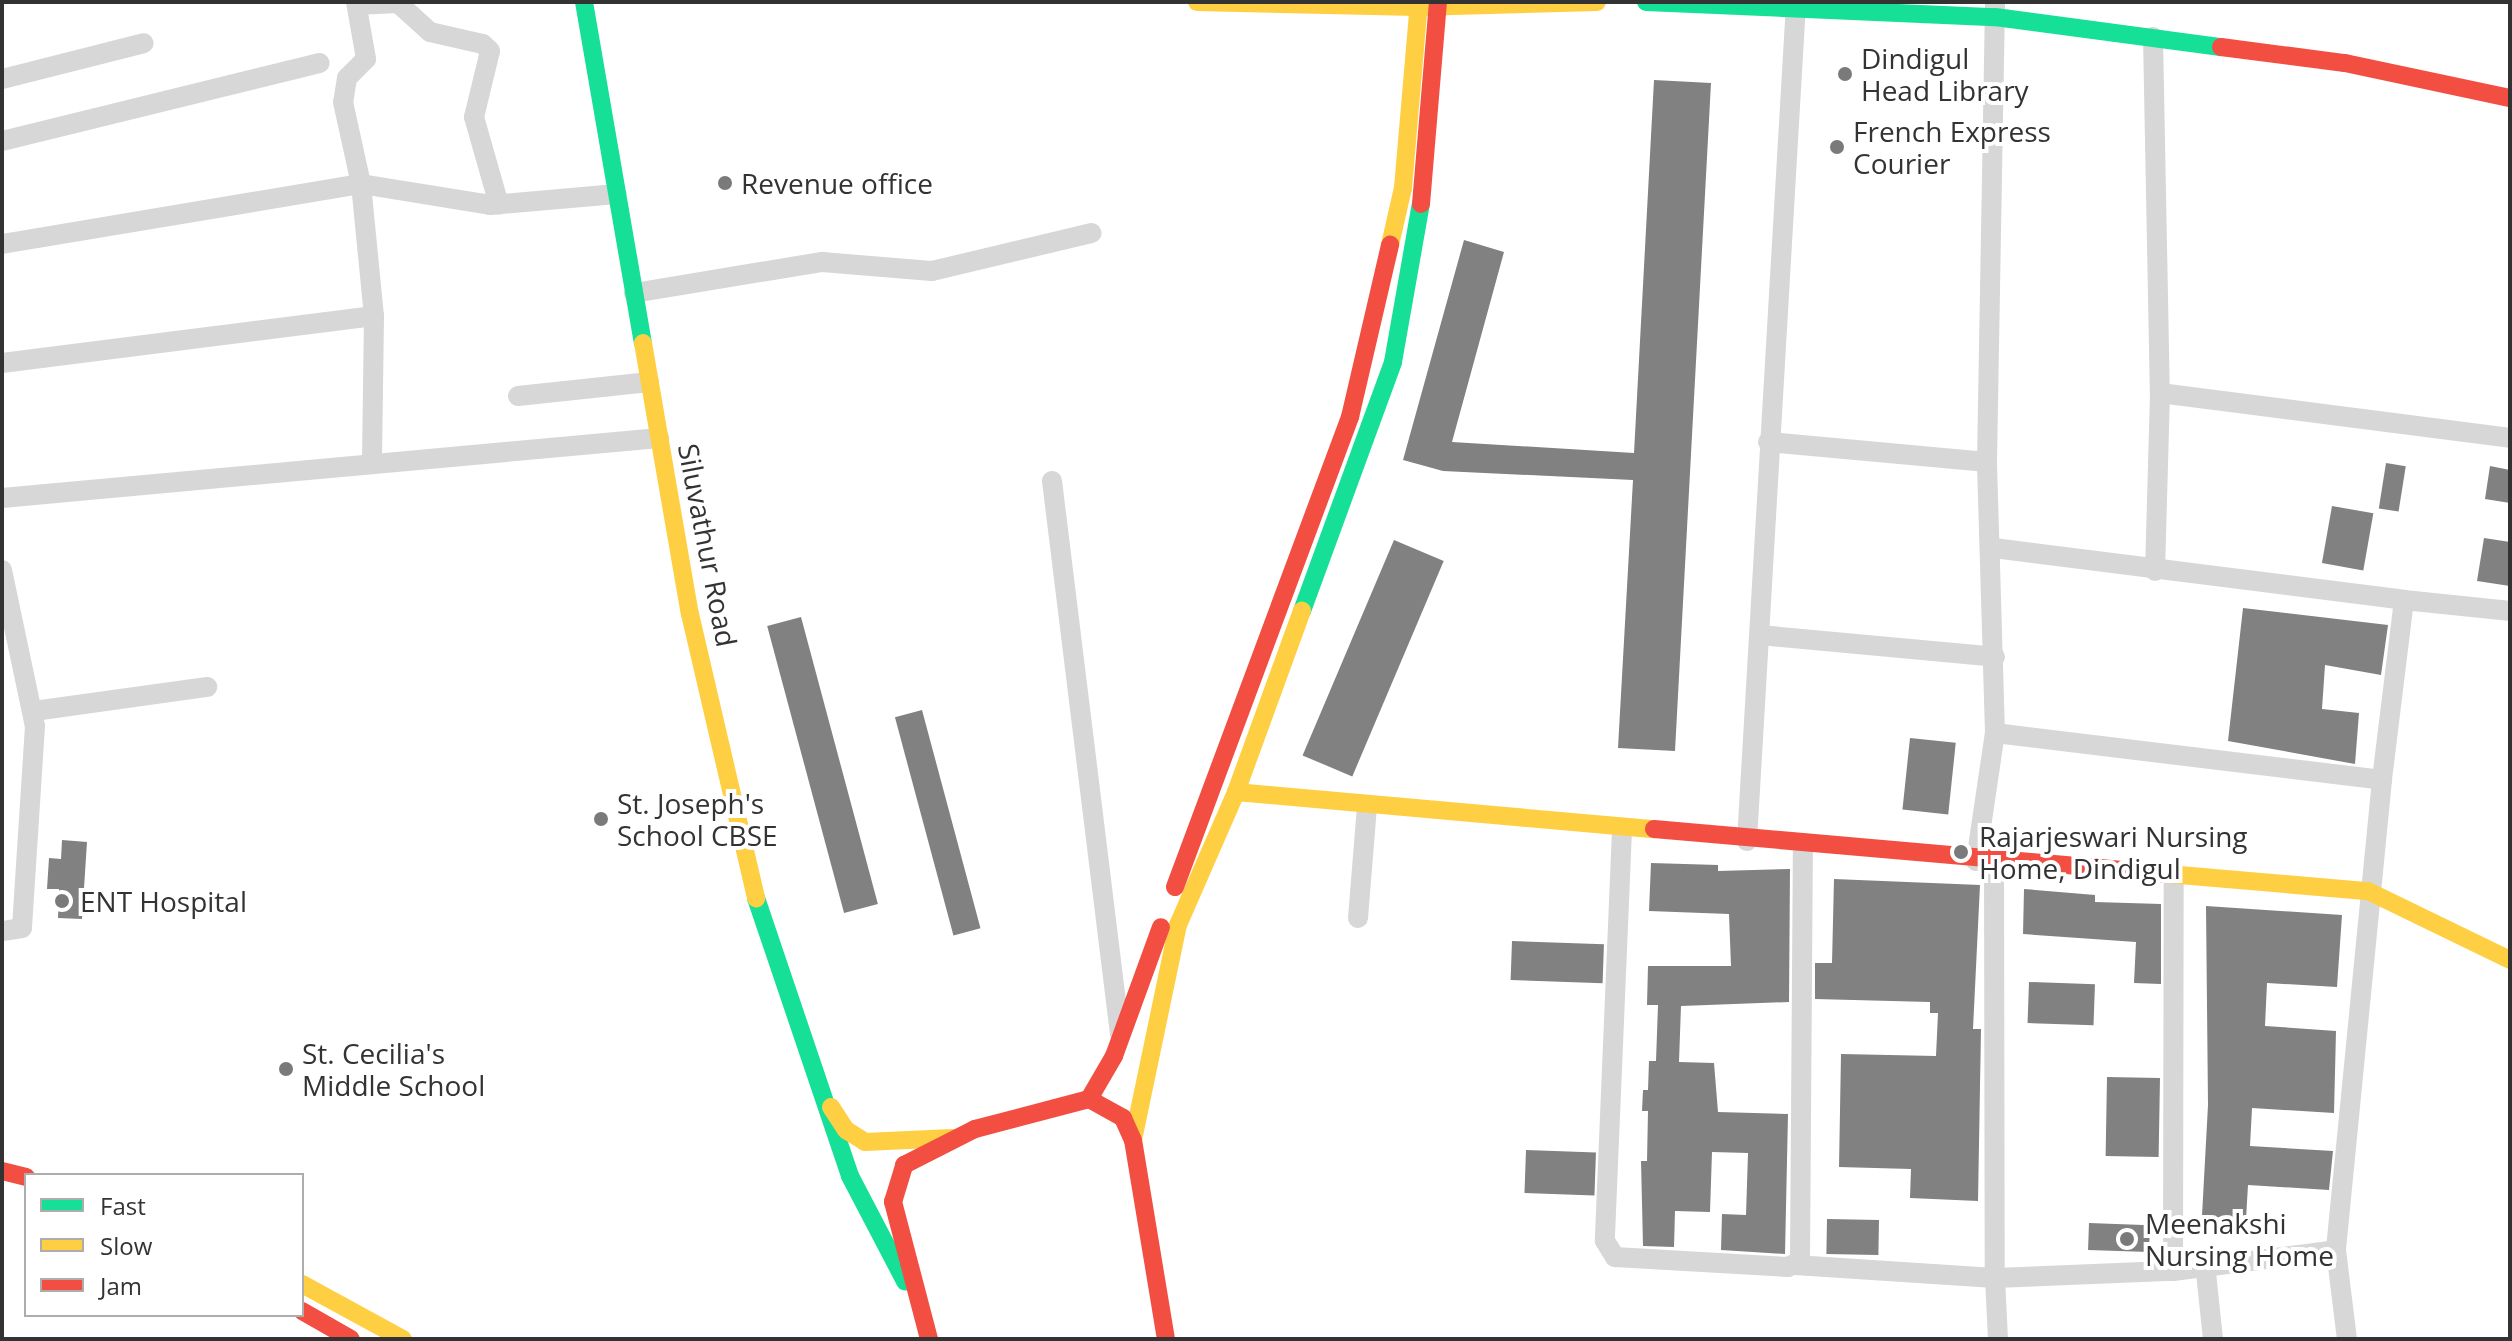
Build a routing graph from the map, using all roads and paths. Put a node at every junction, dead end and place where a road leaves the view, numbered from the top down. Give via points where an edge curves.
1 (584, 2) edge
2 (1197, 2) edge
3 (1597, 2) edge
4 (1646, 2) edge
5 (357, 3) edge
6 (1418, 4) edge
7 (1438, 4) edge
8 (1796, 5) junction
9 (1995, 9) edge
10 (2153, 37) junction
11 (144, 43) dead end
12 (320, 63) dead end
13 (2, 79) edge
14 (2510, 98) edge
15 (2, 141) edge
16 (361, 184) junction
17 (617, 194) junction
18 (499, 205) junction
19 (1092, 233) dead end
20 (2, 244) edge
21 (634, 293) junction
22 (374, 316) junction
23 (2, 363) edge
24 (649, 382) junction
25 (2160, 393) junction
26 (518, 396) dead end
27 (659, 438) junction
28 (2510, 438) edge
29 (1768, 442) junction
30 (372, 462) junction
31 (1987, 462) junction
32 (1052, 481) dead end
33 (2, 498) edge
34 (1320, 499) junction
35 (1341, 514) junction
36 (1994, 548) junction
37 (2, 570) edge
38 (2155, 571) junction
39 (2404, 600) junction
40 (2510, 611) edge
41 (1760, 635) junction
42 (10, 652) edge
43 (1995, 657) junction
44 (207, 687) dead end
45 (34, 711) junction
46 (1995, 733) junction
47 (2382, 780) junction
48 (1236, 792) junction
49 (1367, 805) junction
50 (1622, 830) junction
51 (1747, 841) junction
52 (1803, 846) junction
53 (1985, 862) junction
54 (2174, 874) junction
55 (2368, 891) junction
56 (1358, 918) dead end
57 (2, 931) edge
58 (2510, 960) edge
59 (1121, 1037) junction
60 (818, 1088) junction
61 (1089, 1099) junction
62 (953, 1138) junction
63 (1133, 1140) junction
64 (2, 1171) edge
65 (24, 1176) edge
66 (2336, 1250) junction
67 (2205, 1263) junction
68 (1795, 1265) junction
69 (2173, 1271) junction
70 (1995, 1278) junction
71 (304, 1285) edge
72 (304, 1312) edge
73 (921, 1312) junction
74 (351, 1339) edge
75 (403, 1339) edge
76 (929, 1339) edge
77 (1166, 1339) edge
78 (1998, 1339) edge
79 (2213, 1339) edge
80 (2347, 1339) edge

1 - 17 main road, Siluvathur Road
2 - 6 main road
3 - 7 main road
4 - 8 main road
5 - 16 street via 366,59 347,78 343,102
5 - 18 street via 407,6 421,27 483,44 490,51 474,117
6 - 7 main road
6 - 34 main road via 1403,188 1350,417
7 - 35 main road via 1418,247 1393,362
8 - 9 main road
8 - 29 street
9 - 10 main road
9 - 31 street
10 - 14 main road via 2345,63
10 - 25 street
11 - 13 street
12 - 15 street
16 - 18 street
16 - 20 street
16 - 22 street
17 - 18 street
17 - 21 main road, Siluvathur Road
19 - 21 street via 932,271 822,262
21 - 24 main road, Siluvathur Road
22 - 23 street
22 - 30 street
24 - 26 street
24 - 27 main road, Siluvathur Road
25 - 28 street
25 - 38 street
27 - 30 street
27 - 60 main road, Siluvathur Road via 690,614 753,888
29 - 31 street
29 - 41 street
30 - 33 street
31 - 36 street
32 - 59 street
34 - 35 main road
34 - 59 main road
35 - 48 main road
36 - 38 street
36 - 43 street
37 - 42 street
38 - 39 street
39 - 40 street
39 - 47 street
41 - 43 street
41 - 51 street
42 - 45 street
43 - 46 street
44 - 45 street
45 - 57 street via 22,928
46 - 47 street
46 - 53 street
47 - 55 street
48 - 49 main road
48 - 63 main road via 1178,925
49 - 50 main road
49 - 56 street
50 - 51 main road
50 - 68 street via 1605,1250 1615,1257
51 - 52 main road
52 - 53 main road
52 - 68 street via 1802,1253
53 - 54 main road
53 - 70 street
54 - 55 main road
54 - 69 street
55 - 58 main road
55 - 66 street
59 - 61 main road
60 - 62 main road, Siluvathur Road via 846,1130 865,1142
60 - 73 main road, Siluvathur Road via 850,1176
61 - 62 main road
61 - 63 main road via 1123,1118
62 - 73 main road via 904,1165 895,1188
63 - 77 main road
64 - 65 main road
66 - 67 street
66 - 80 street
67 - 69 street
67 - 79 street
68 - 70 street
69 - 70 street
70 - 78 street
71 - 75 main road
72 - 74 main road
73 - 76 main road

